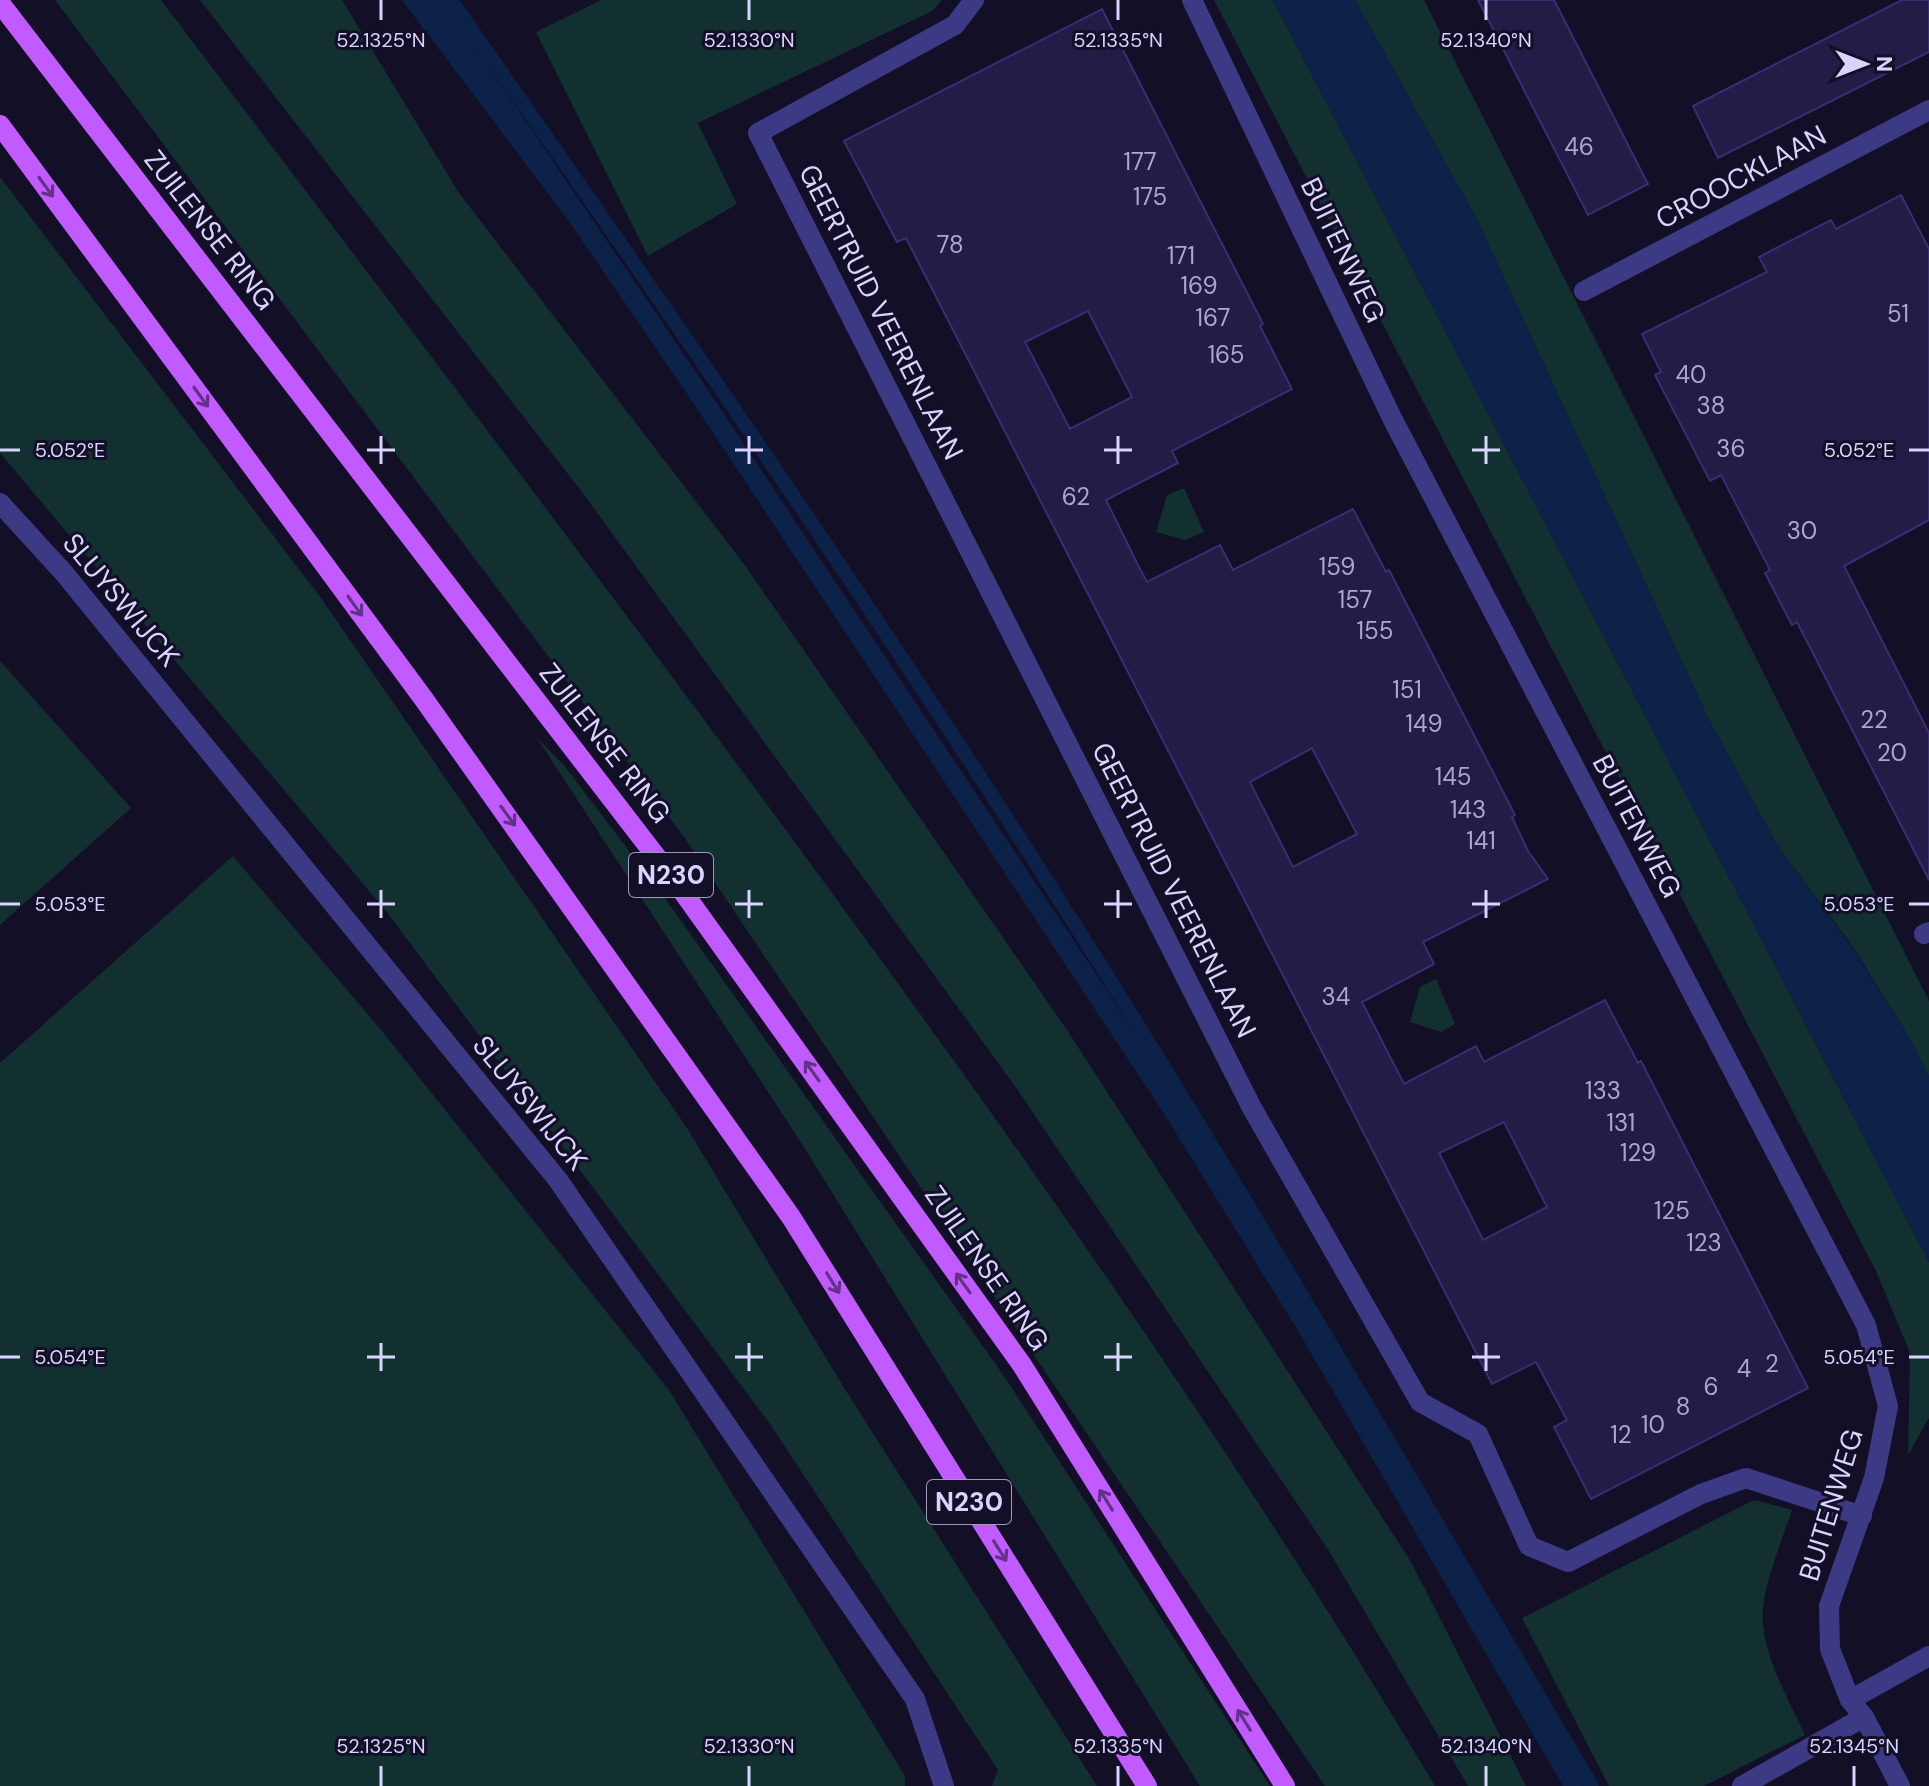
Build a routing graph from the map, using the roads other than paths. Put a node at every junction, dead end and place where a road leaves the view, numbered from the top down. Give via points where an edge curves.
1 (974, 0) edge
2 (1192, 0) edge
3 (0, 3) edge
4 (1927, 115) edge
5 (0, 125) edge
6 (1584, 291) dead end
7 (0, 503) edge
8 (1862, 1516) junction
9 (1929, 1656) edge
10 (1850, 1700) junction
11 (1864, 1717) junction
12 (944, 1786) edge
13 (1147, 1786) edge
14 (1285, 1786) edge
15 (1742, 1786) edge
16 (1900, 1786) edge

1 - 8 street, GEERTRUID VEERENLAAN via 955,25 758,133 1252,1108 1420,1402 1478,1434 1529,1546 1568,1562 1701,1494 1746,1478
2 - 8 street, BUITENWEG via 1392,418 1866,1325 1888,1406
14 -> 3 main road, ZUILENSE RING / N230 via 1022,1365 688,898
4 - 6 street, CROOCKLAAN
5 -> 13 main road, N230 via 441,723 791,1217
7 - 12 street, SLUYSWIJCK via 64,573 558,1180 915,1699
8 - 10 street, BUITENWEG via 1829,1606 1830,1649
9 - 10 street
10 - 11 street, BUITENWEG
11 - 15 street
11 - 16 street, BUITENWEG

